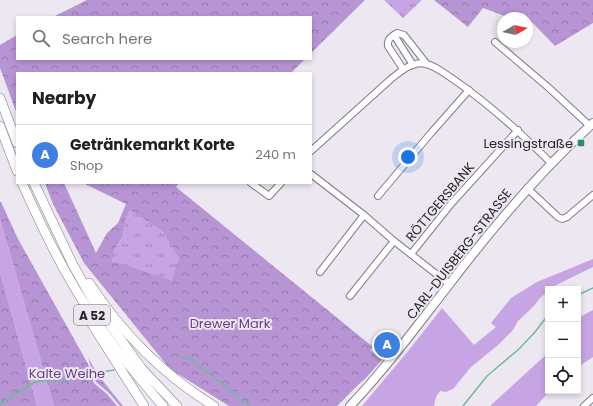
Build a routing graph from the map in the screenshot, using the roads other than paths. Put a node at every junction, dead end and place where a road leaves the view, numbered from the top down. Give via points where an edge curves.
1 (394, 35) junction
2 (495, 42) dead end
3 (426, 63) junction
4 (413, 65) junction
5 (403, 69) junction
6 (469, 90) junction
7 (0, 98) edge
8 (591, 124) edge
9 (0, 126) edge
10 (518, 130) junction
11 (16, 140) edge
12 (312, 150) edge
13 (551, 163) junction
14 (16, 168) edge
15 (312, 175) edge
16 (22, 184) edge
17 (34, 184) edge
18 (252, 184) edge
19 (280, 184) edge
20 (527, 188) junction
21 (593, 195) edge
22 (378, 196) dead end
23 (37, 215) junction
24 (364, 215) junction
25 (394, 241) junction
26 (411, 254) junction
27 (72, 265) junction
28 (320, 272) dead end
29 (449, 284) junction
30 (350, 296) dead end
31 (593, 398) edge
32 (144, 406) edge
33 (163, 406) edge
34 (176, 406) edge
35 (214, 406) edge
36 (350, 406) edge
37 (584, 406) edge

1 - 3 street via 404,35
1 - 4 street
1 - 5 street via 388,40 388,46
2 - 8 street
3 - 4 street
3 - 6 street
4 - 5 street
5 - 12 street
6 - 10 street
6 - 22 street
7 - 11 highway
8 - 13 main road, CARL-DUISBERG-STRASSE
9 - 14 highway
10 - 13 street
10 - 26 street, RÖTTGERSBANK via 451,204
13 - 20 main road, CARL-DUISBERG-STRASSE
15 - 24 street, RÖTTGERSBANK
16 - 23 highway, A 52
17 - 27 highway, A 52
18 - 19 street via 269,196
20 - 21 street via 562,219
20 - 29 main road, CARL-DUISBERG-STRASSE
23 - 32 highway via 41,235 63,276
23 - 33 highway, A 52 via 90,312 116,349
24 - 25 street, RÖTTGERSBANK
24 - 28 street
25 - 26 street, RÖTTGERSBANK
25 - 30 street
26 - 29 street, RÖTTGERSBANK
27 - 34 highway, A 52 via 95,304 138,363
27 - 35 highway via 82,273 106,308 148,355 177,381
29 - 36 main road, CARL-DUISBERG-STRASSE via 392,360
31 - 37 street

